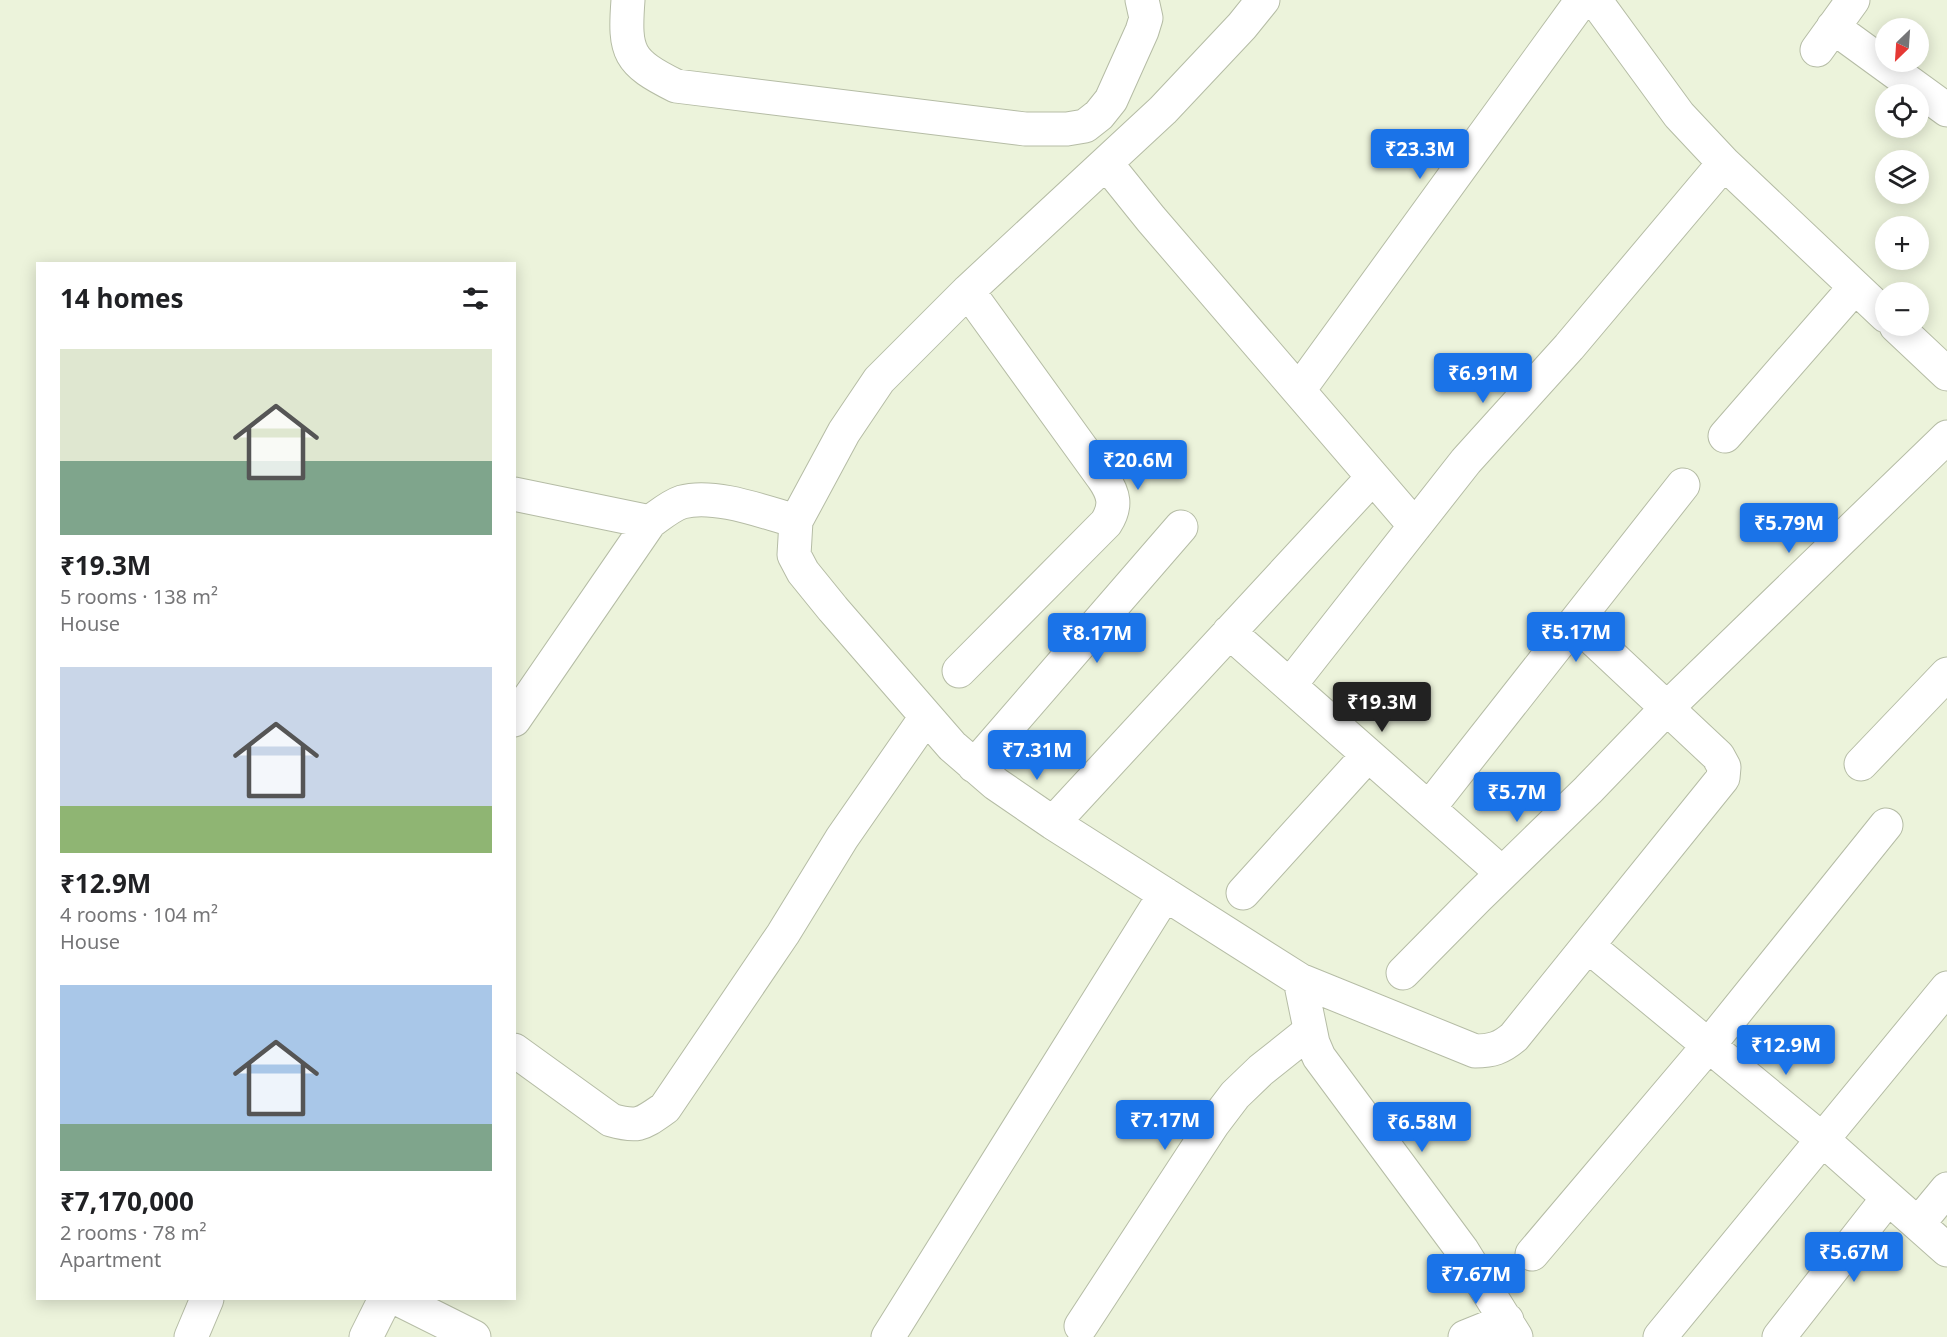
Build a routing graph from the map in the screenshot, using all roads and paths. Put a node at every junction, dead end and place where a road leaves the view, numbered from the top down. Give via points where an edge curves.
1 (628, 0) edge
2 (1142, 0) edge
3 (1263, 0) edge
4 (1582, 0) edge
5 (1595, 0) edge
6 (1853, 0) edge
7 (1947, 110) edge
8 (1106, 163) junction
9 (1724, 163) junction
10 (1855, 287) junction
11 (968, 291) junction
12 (1875, 306) edge
13 (1907, 336) edge
14 (1947, 374) edge
15 (1299, 390) junction
16 (1725, 436) dead end
17 (1947, 437) edge
18 (1373, 477) junction
19 (1683, 485) dead end
20 (516, 494) edge
21 (796, 521) junction
22 (650, 522) junction
23 (1415, 526) junction
24 (1181, 527) dead end
25 (1576, 623) junction
26 (1229, 632) junction
27 (959, 671) dead end
28 (1947, 674) edge
29 (1290, 685) junction
30 (1667, 708) junction
31 (516, 717) edge
32 (926, 717) junction
33 (1368, 755) junction
34 (1861, 764) dead end
35 (974, 766) junction
36 (1429, 807) junction
37 (1053, 822) junction
38 (1886, 825) dead end
39 (1502, 873) junction
40 (1243, 893) dead end
41 (1165, 894) junction
42 (1588, 946) junction
43 (1403, 973) dead end
44 (1300, 980) junction
45 (1947, 988) edge
46 (1310, 1032) junction
47 (1709, 1045) junction
48 (516, 1051) edge
49 (1823, 1140) junction
50 (1947, 1189) edge
51 (1888, 1197) junction
52 (1918, 1224) junction
53 (1947, 1250) edge
54 (1532, 1254) dead end
55 (207, 1300) edge
56 (384, 1300) edge
57 (400, 1300) edge
58 (1081, 1326) dead end
59 (1511, 1328) edge
60 (191, 1337) edge
61 (366, 1337) edge
62 (474, 1337) edge
63 (888, 1337) edge
64 (1465, 1337) edge
65 (1660, 1337) edge
66 (1779, 1337) edge

1 - 2 street via 626,29 632,55 649,72 676,86 1025,129 1085,126 1099,115 1111,100 1142,31 1146,18
3 - 8 street via 1179,93
4 - 15 street
5 - 9 street via 1679,115
6 - 7 street via 1825,39
8 - 11 street
8 - 15 street
9 - 10 street
9 - 23 street via 1569,347 1466,461
10 - 12 street
10 - 16 street
11 - 21 street via 879,380 844,432
11 - 27 street via 1113,492 1114,503 1106,523
13 - 14 street
15 - 18 street
17 - 30 street
18 - 23 street
18 - 26 street
19 - 25 street
20 - 22 street
21 - 22 street via 728,503 698,500 681,503
21 - 32 street via 794,555 803,572
22 - 31 street
23 - 29 street
24 - 35 street
25 - 30 street
25 - 36 street
26 - 29 street
26 - 37 street
28 - 34 street
29 - 33 street
30 - 39 street
30 - 42 street via 1719,756 1724,778
32 - 35 street
32 - 48 street via 665,1108 647,1121 630,1125 611,1119
33 - 36 street
33 - 40 street
35 - 37 street
36 - 39 street
37 - 41 street
38 - 47 street
39 - 43 street
41 - 44 street
41 - 63 street
42 - 44 street via 1514,1037 1490,1051 1475,1051
42 - 47 street
44 - 46 street
45 - 49 street
46 - 58 street via 1235,1095
46 - 59 street via 1319,1057 1462,1250
47 - 49 street
47 - 54 street
49 - 51 street
49 - 65 street
50 - 52 street
51 - 52 street
51 - 66 street
52 - 53 street
55 - 60 street
56 - 61 street
57 - 62 street
59 - 64 street

